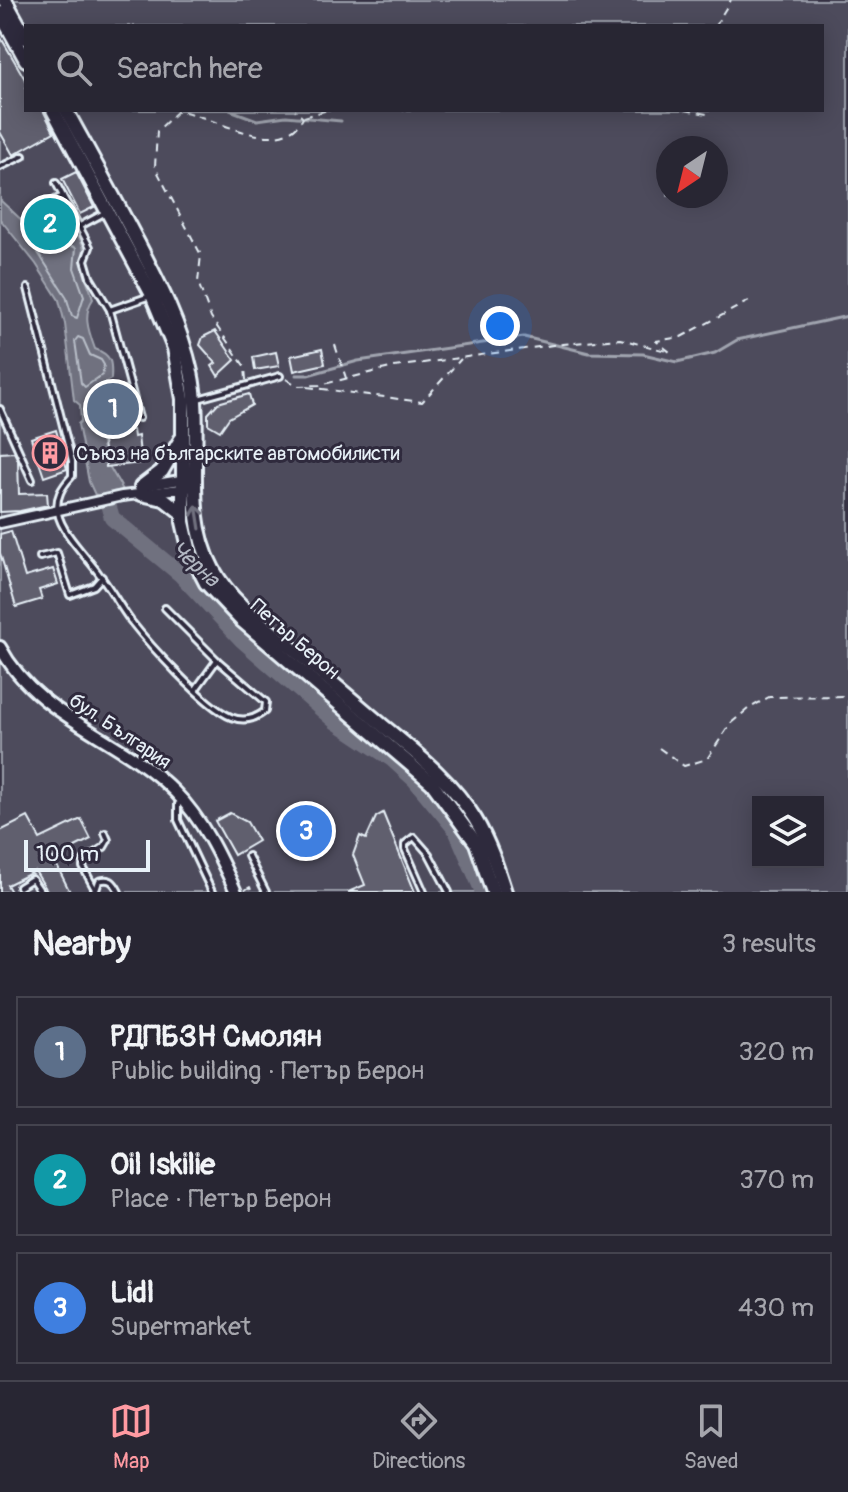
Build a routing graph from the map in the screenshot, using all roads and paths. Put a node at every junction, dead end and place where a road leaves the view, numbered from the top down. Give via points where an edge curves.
1 (5, 0) edge
2 (731, 0) edge
3 (0, 13) edge
4 (716, 24) edge
5 (24, 34) edge
6 (24, 56) edge
7 (54, 112) edge
8 (67, 112) edge
9 (177, 112) edge
10 (191, 112) edge
11 (297, 112) edge
12 (322, 112) edge
13 (303, 118) junction
14 (23, 156) dead end
15 (0, 167) edge
16 (56, 183) dead end
17 (63, 196) junction
18 (113, 209) junction
19 (33, 211) dead end
20 (80, 226) junction
21 (28, 288) dead end
22 (158, 293) junction
23 (749, 301) dead end
24 (110, 310) junction
25 (335, 345) dead end
26 (461, 358) junction
27 (280, 376) joint
28 (346, 379) junction
29 (246, 385) junction
30 (299, 386) junction
31 (195, 400) junction
32 (0, 409) edge
33 (139, 418) dead end
34 (182, 436) junction
35 (32, 480) dead end
36 (188, 483) junction
37 (141, 491) junction
38 (57, 510) junction
39 (182, 513) junction
40 (0, 523) edge
41 (40, 557) dead end
42 (102, 577) junction
43 (165, 608) dead end
44 (0, 647) edge
45 (0, 659) edge
46 (217, 660) junction
47 (196, 689) junction
48 (848, 696) edge
49 (659, 748) dead end
50 (178, 804) junction
51 (105, 833) dead end
52 (248, 856) dead end
53 (19, 887) dead end
54 (250, 887) dead end
55 (41, 892) edge
56 (96, 892) edge
57 (119, 892) edge
58 (212, 892) edge
59 (228, 892) edge
60 (236, 892) edge
61 (252, 892) edge
62 (266, 892) edge
63 (424, 892) edge
64 (449, 892) edge
65 (493, 892) edge
66 (505, 892) edge

1 - 5 main road
2 - 4 path
3 - 6 main road
7 - 18 main road, Петър Берон
8 - 18 main road, Петър Берон
9 - 29 path via 157,131 155,167 201,255 198,282 211,318 245,367
10 - 13 path via 253,135 281,134 297,128
11 - 13 path
12 - 13 path
14 - 15 lane
16 - 17 lane
17 - 19 lane
17 - 20 lane
18 - 20 lane
18 - 22 main road, Петър Берон
20 - 24 lane via 90,247 85,260 90,277
21 - 38 lane via 72,461 72,476 59,490
22 - 24 lane
22 - 31 main road, Петър Берон via 185,347
22 - 34 main road, Петър Берон via 177,359
23 - 26 path via 681,337 656,341 670,352 620,339
24 - 33 lane
25 - 28 path
26 - 28 path
26 - 30 path via 422,402
27 - 29 lane
27 - 30 path
28 - 30 path
29 - 31 lane
31 - 36 main road, Петър Берон
32 - 35 lane
34 - 36 main road, Петър Берон
34 - 37 main road via 162,471
36 - 37 street
36 - 39 main road, Петър Берон
66 -> 36 main road, Петър Берон via 477,821 449,786 255,618 219,580
37 - 38 street
37 - 39 main road
38 - 40 street
38 - 42 lane via 60,522
39 - 65 main road, Петър Берон via 186,542 206,583 241,620 432,783 476,843
41 - 42 lane via 57,553 70,595
42 - 47 lane via 151,646
43 - 46 lane
44 - 60 street, бул. България via 35,694 175,792 206,832
45 - 50 street, бул. България via 28,696 123,758
46 - 47 lane
46 - 47 lane via 266,702 265,711 243,720 229,717
48 - 49 path via 769,697 731,723 707,759 691,765 684,766
50 - 58 lane via 178,820
50 - 59 street, бул. България via 206,843
51 - 56 lane via 104,847 84,860
52 - 62 lane
53 - 55 lane via 32,879
54 - 61 path
56 - 57 lane via 99,881 106,879
63 - 64 lane via 405,849 414,837

